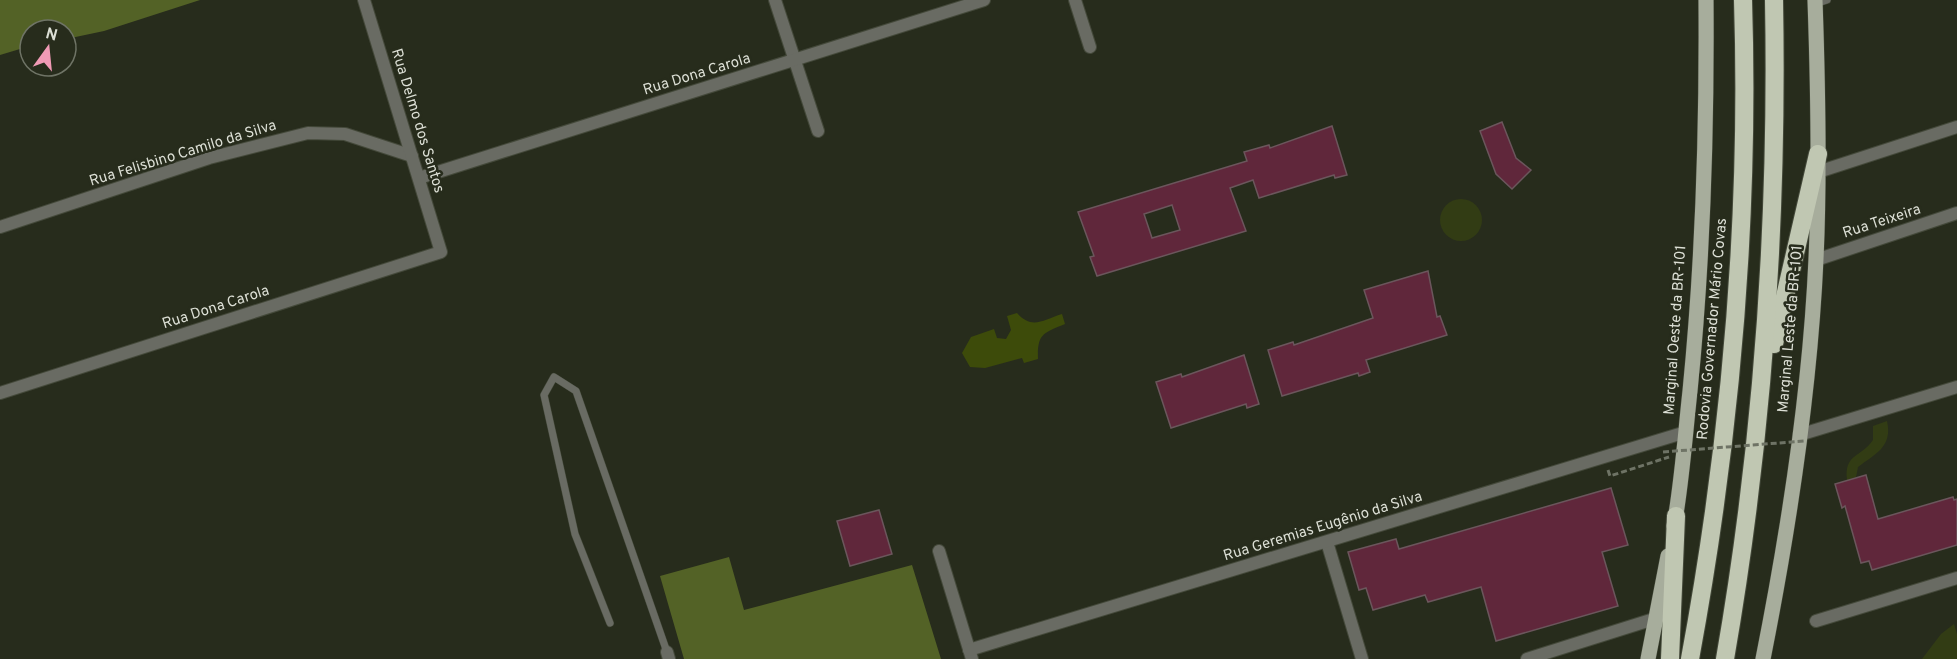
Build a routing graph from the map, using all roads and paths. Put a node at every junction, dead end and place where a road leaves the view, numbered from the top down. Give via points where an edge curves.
1 (364, 0) edge
2 (775, 0) edge
3 (984, 0) edge
4 (1075, 0) edge
5 (1706, 0) edge
6 (1743, 0) edge
7 (1774, 0) edge
8 (1819, 1) edge
9 (1090, 47) dead end
10 (794, 60) junction
11 (1957, 127) edge
12 (818, 131) dead end
13 (412, 156) junction
14 (1818, 163) junction
15 (419, 178) junction
16 (1957, 213) edge
17 (0, 227) edge
18 (441, 252) joint
19 (1816, 260) junction
20 (1957, 387) edge
21 (0, 393) edge
22 (1761, 398) junction
23 (1686, 432) junction
24 (1801, 438) junction
25 (1652, 455) dead end
26 (1683, 456) junction
27 (1608, 469) dead end
28 (1676, 516) junction
29 (1327, 542) junction
30 (939, 551) dead end
31 (1957, 578) edge
32 (1657, 618) junction
33 (1816, 621) dead end
34 (610, 623) dead end
35 (971, 654) edge
36 (668, 656) edge
37 (1362, 659) edge
38 (1527, 659) edge
39 (1648, 659) edge
40 (1670, 659) edge
41 (1690, 659) edge
42 (1725, 659) edge
43 (1764, 659) edge

1 - 13 street, Rua Delmo dos Santos
2 - 10 street
3 - 10 street, Rua Dona Carola
4 - 9 street
5 - 23 main road, Marginal Oeste da BR-101 via 1705,151
6 - 41 highway, Rodovia Governador Mário Covas via 1744,137 1728,386 1711,535
7 - 22 highway via 1774,182
8 - 14 main road, Marginal Leste da BR-101
10 - 12 street
10 - 15 street, Rua Dona Carola
11 - 14 street
13 - 15 street, Rua Delmo dos Santos
13 - 17 street, Rua Felisbino Camilo da Silva via 345,134 308,134 209,158
14 - 19 main road, Marginal Leste da BR-101
14 - 22 highway
15 - 18 street, Rua Delmo dos Santos
16 - 19 street, Rua Teixeira
18 - 21 street, Rua Dona Carola
19 - 24 main road, Marginal Leste da BR-101
20 - 24 street
22 - 42 highway
23 - 26 main road, Marginal Oeste da BR-101
23 - 29 street, Rua Geremias Eugênio da Silva
24 - 25 path, bridge
24 - 43 main road, Marginal Leste da BR-101
26 - 27 path via 1610,476
26 - 28 main road, Marginal Oeste da BR-101
28 - 32 main road, Marginal Oeste da BR-101
28 - 40 highway
29 - 35 street, Rua Geremias Eugênio da Silva
29 - 37 street
30 - 35 street
31 - 33 street
32 - 38 street
32 - 39 main road, Marginal Oeste da BR-101
34 - 36 lane via 575,534 544,395 554,377 576,391

